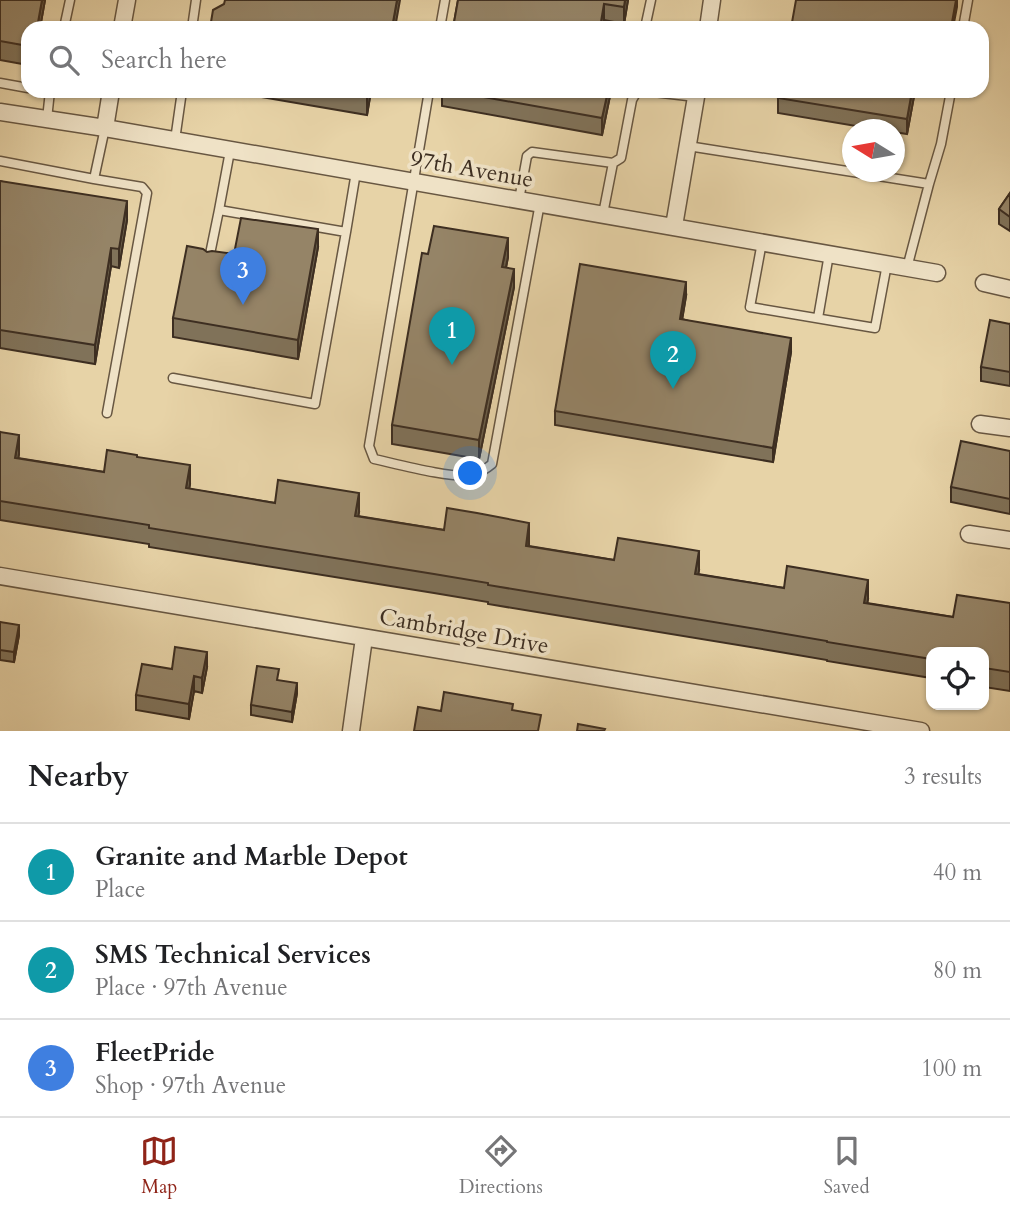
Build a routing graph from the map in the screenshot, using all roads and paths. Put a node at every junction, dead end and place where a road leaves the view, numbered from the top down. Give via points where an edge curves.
1 (70, 0) edge
2 (127, 0) edge
3 (196, 0) edge
4 (445, 0) edge
5 (651, 0) edge
6 (712, 0) edge
7 (968, 0) edge
8 (66, 21) edge
9 (123, 21) edge
10 (193, 21) edge
11 (441, 21) edge
12 (646, 21) edge
13 (709, 21) edge
14 (964, 21) edge
15 (0, 83) edge
16 (21, 87) edge
17 (49, 98) edge
18 (110, 98) edge
19 (181, 98) edge
20 (428, 98) edge
21 (633, 98) edge
22 (696, 98) edge
23 (950, 98) edge
24 (0, 112) edge
25 (47, 120) junction
26 (105, 128) junction
27 (175, 141) junction
28 (688, 146) junction
29 (230, 150) junction
30 (0, 161) edge
31 (613, 163) junction
32 (356, 172) junction
33 (94, 179) junction
34 (414, 181) junction
35 (929, 184) junction
36 (519, 200) junction
37 (540, 203) junction
38 (219, 210) junction
39 (603, 214) junction
40 (674, 226) junction
41 (346, 232) junction
42 (762, 242) junction
43 (829, 254) junction
44 (208, 264) edge
45 (887, 264) junction
46 (907, 268) junction
47 (937, 273) dead end
48 (984, 283) dead end
49 (1010, 289) edge
50 (818, 318) junction
51 (173, 379) dead end
52 (107, 413) dead end
53 (980, 424) dead end
54 (1010, 428) edge
55 (969, 534) dead end
56 (1010, 540) edge
57 (0, 576) edge
58 (364, 638) junction
59 (351, 731) edge
60 (921, 731) edge

1 - 8 lane
2 - 9 street
3 - 10 lane
4 - 11 lane
5 - 12 lane
6 - 13 street
7 - 14 lane
15 - 16 lane
17 - 25 lane
18 - 26 street
19 - 27 lane
20 - 34 lane
21 - 31 lane via 621,158
22 - 28 street
23 - 35 lane
24 - 25 street, 97th Avenue
25 - 26 street, 97th Avenue
26 - 27 street, 97th Avenue
26 - 33 lane
27 - 29 street, 97th Avenue
28 - 35 lane
28 - 40 street
29 - 32 street, 97th Avenue
29 - 38 lane
30 - 33 lane
31 - 36 lane via 532,152 527,156
31 - 39 lane
32 - 34 street, 97th Avenue
32 - 41 lane
33 - 52 lane via 142,187 147,193
34 - 36 street, 97th Avenue
34 - 37 lane via 369,446 374,459 458,476 472,475 492,464
35 - 46 lane
36 - 37 street, 97th Avenue
37 - 39 street, 97th Avenue
38 - 41 lane
38 - 44 lane
39 - 40 street, 97th Avenue
40 - 42 street, 97th Avenue
41 - 51 lane via 315,404
42 - 43 street, 97th Avenue
42 - 50 lane via 750,307
43 - 45 street, 97th Avenue
43 - 50 lane
45 - 46 street, 97th Avenue
45 - 50 lane via 875,328
46 - 47 street, 97th Avenue
48 - 49 street
53 - 54 street
55 - 56 street
57 - 58 street, Cambridge Drive
58 - 59 street
58 - 60 street, Cambridge Drive

